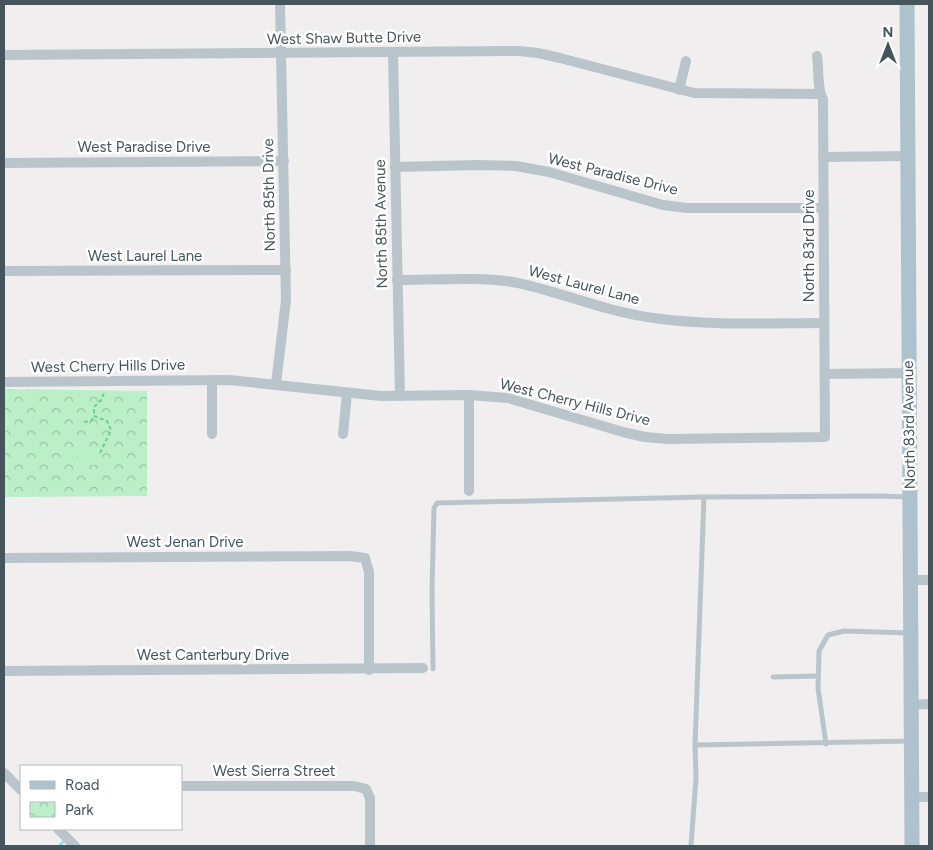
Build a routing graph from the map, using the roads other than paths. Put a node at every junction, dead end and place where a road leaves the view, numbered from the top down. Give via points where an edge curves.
1 (280, 4) edge
2 (907, 4) edge
3 (392, 52) junction
4 (281, 54) junction
5 (4, 55) edge
6 (817, 56) dead end
7 (686, 61) dead end
8 (679, 90) junction
9 (819, 94) junction
10 (908, 156) junction
11 (823, 157) junction
12 (284, 161) junction
13 (4, 163) edge
14 (395, 167) junction
15 (824, 208) junction
16 (286, 270) junction
17 (4, 271) edge
18 (397, 280) junction
19 (824, 323) junction
20 (909, 373) junction
21 (825, 374) junction
22 (212, 380) junction
23 (4, 382) edge
24 (276, 384) junction
25 (347, 393) junction
26 (469, 395) junction
27 (400, 396) junction
28 (212, 434) dead end
29 (343, 434) dead end
30 (825, 437) joint
31 (469, 492) dead end
32 (704, 497) junction
33 (910, 498) junction
34 (4, 558) edge
35 (910, 580) junction
36 (929, 580) edge
37 (910, 632) junction
38 (428, 669) joint
39 (370, 670) junction
40 (4, 671) edge
41 (773, 676) dead end
42 (818, 676) junction
43 (929, 704) edge
44 (911, 705) junction
45 (911, 741) junction
46 (826, 744) junction
47 (696, 745) junction
48 (4, 773) edge
49 (182, 786) edge
50 (20, 789) edge
51 (912, 797) junction
52 (929, 797) edge
53 (59, 830) edge
54 (75, 846) edge
55 (370, 846) edge
56 (691, 846) edge
57 (912, 846) edge

1 - 4 street, North 85th Drive
2 - 10 main road, North 83rd Avenue
3 - 4 street, West Shaw Butte Drive
3 - 8 street, West Shaw Butte Drive via 538,53
3 - 14 street, North 85th Avenue
4 - 5 street, West Shaw Butte Drive
4 - 12 street, North 85th Drive
6 - 9 street, North 83rd Drive
7 - 8 street
8 - 9 street, West Shaw Butte Drive via 694,93
9 - 11 street, North 83rd Drive via 823,99
10 - 11 street
10 - 20 main road, North 83rd Avenue
11 - 15 street, North 83rd Drive
12 - 13 street, West Paradise Drive
12 - 16 street, North 85th Drive
14 - 15 street, West Paradise Drive via 516,166 549,172 663,205 687,208
14 - 18 street, North 85th Avenue
15 - 19 street, North 83rd Drive
16 - 17 street, West Laurel Lane
16 - 24 street, North 85th Drive via 286,308
18 - 19 street, West Laurel Lane via 517,283 613,311 663,319
18 - 27 street, North 85th Avenue
19 - 21 street, North 83rd Drive
20 - 21 street
20 - 33 main road, North 83rd Avenue
21 - 30 street, North 83rd Drive
22 - 23 street, West Cherry Hills Drive
22 - 24 street, West Cherry Hills Drive
22 - 28 street
24 - 25 street, West Cherry Hills Drive
25 - 27 street, West Cherry Hills Drive
25 - 29 street
26 - 27 street, West Cherry Hills Drive
26 - 30 street, West Cherry Hills Drive via 508,398 644,437
26 - 31 street
32 - 33 lane
32 - 38 lane via 437,503 434,508
32 - 47 lane
33 - 35 main road, North 83rd Avenue
34 - 39 street, West Jenan Drive via 365,558 369,572
35 - 36 street
35 - 37 main road, North 83rd Avenue
37 - 42 lane via 832,633 819,651
37 - 44 main road, North 83rd Avenue
38 - 39 street, West Canterbury Drive
39 - 40 street, West Canterbury Drive
41 - 42 lane
42 - 46 lane
43 - 44 street
44 - 45 main road, North 83rd Avenue
45 - 46 lane
45 - 51 main road, North 83rd Avenue
46 - 47 lane
47 - 56 lane
48 - 50 street
49 - 55 street, West Sierra Street via 354,786 366,789 370,798
51 - 52 street
51 - 57 main road, North 83rd Avenue
53 - 54 street

